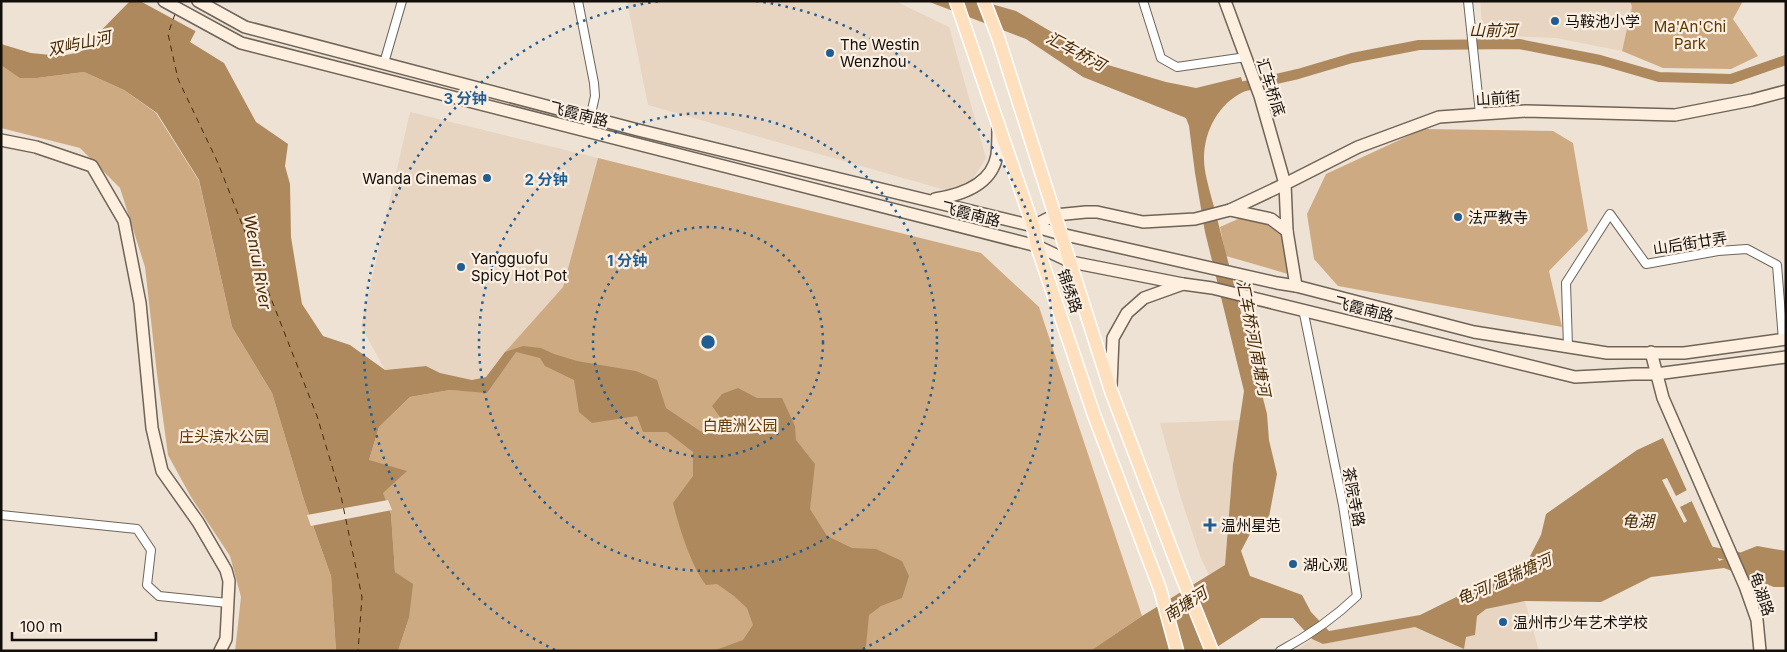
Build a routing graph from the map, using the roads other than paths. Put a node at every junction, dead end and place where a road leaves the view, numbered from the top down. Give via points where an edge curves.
1 (164, 1) edge
2 (198, 1) edge
3 (402, 1) edge
4 (578, 1) edge
5 (956, 1) edge
6 (984, 1) edge
7 (1143, 1) edge
8 (1225, 1) edge
9 (1468, 1) edge
10 (1247, 61) junction
11 (384, 63) junction
12 (1786, 91) edge
13 (1480, 114) junction
14 (590, 118) junction
15 (998, 123) junction
16 (588, 132) junction
17 (1, 140) edge
18 (1285, 184) junction
19 (928, 200) junction
20 (1228, 210) junction
21 (1056, 215) junction
22 (1032, 226) junction
23 (1287, 231) junction
24 (1061, 234) junction
25 (1037, 246) junction
26 (1071, 262) junction
27 (1183, 284) junction
28 (1296, 286) junction
29 (1303, 309) junction
30 (1784, 340) edge
31 (1568, 347) junction
32 (1650, 352) junction
33 (1786, 357) edge
34 (1656, 374) junction
35 (1111, 390) junction
36 (1, 515) edge
37 (228, 603) junction
38 (220, 651) edge
39 (1177, 651) edge
40 (1212, 651) edge
41 (1280, 651) edge
42 (1760, 651) edge

1 - 16 main road, 飞霞南路 via 241,43
2 - 11 main road, 飞霞南路 via 245,27
3 - 11 street
4 - 14 street via 594,83
5 - 15 main road, 锦绣路
6 - 21 main road, 锦绣路
7 - 10 street via 1162,58 1177,67
8 - 10 main road, 汇车桥底
9 - 13 street
10 - 18 main road, 汇车桥底
11 - 14 main road, 飞霞南路
12 - 13 main road, 山前街 via 1675,115 1526,111
13 - 18 main road, 山前街 via 1438,117 1358,147
14 - 16 street
14 - 19 main road, 飞霞南路
15 - 19 main road via 997,156 985,178 962,194
15 - 22 main road, 锦绣路
16 - 25 main road, 飞霞南路
17 - 37 main road via 36,147 92,166 124,221 140,303 152,428 162,471 198,522 226,570
18 - 20 main road, 山前街
18 - 23 main road, 汇车桥底
19 - 22 main road, 飞霞南路
20 - 21 main road, 山前街 via 1195,219 1143,222 1097,212
20 - 23 main road, 山前街 via 1271,219
21 - 22 main road, 山前街
21 - 24 main road, 锦绣路
22 - 24 main road, 飞霞南路
22 - 25 main road, 锦绣路
23 - 28 main road, 汇车桥底
24 - 26 main road, 锦绣路
24 - 28 main road, 飞霞南路
25 - 26 main road, 飞霞南路
25 - 39 main road, 锦绣路 via 1094,415 1160,590
26 - 27 main road, 飞霞南路
26 - 35 main road, 锦绣路
27 - 29 main road, 飞霞南路
27 - 35 main road via 1144,298 1127,313 1113,338
28 - 31 main road, 飞霞南路 via 1474,332
29 - 34 main road, 飞霞南路 via 1575,378
29 - 41 street, 茶院寺路 via 1343,505 1357,596 1302,639
30 - 31 street, 山后街廿弄 via 1777,265 1746,249 1646,264 1610,214 1566,283
30 - 32 main road, 飞霞南路 via 1684,353
31 - 32 main road, 飞霞南路 via 1607,353
32 - 34 main road, 龟湖路
33 - 34 main road, 飞霞南路
34 - 42 main road, 龟湖路 via 1663,398 1745,586 1757,620
35 - 40 main road, 锦绣路
36 - 37 street via 137,529 151,550 147,586 159,596
37 - 38 main road via 226,639

